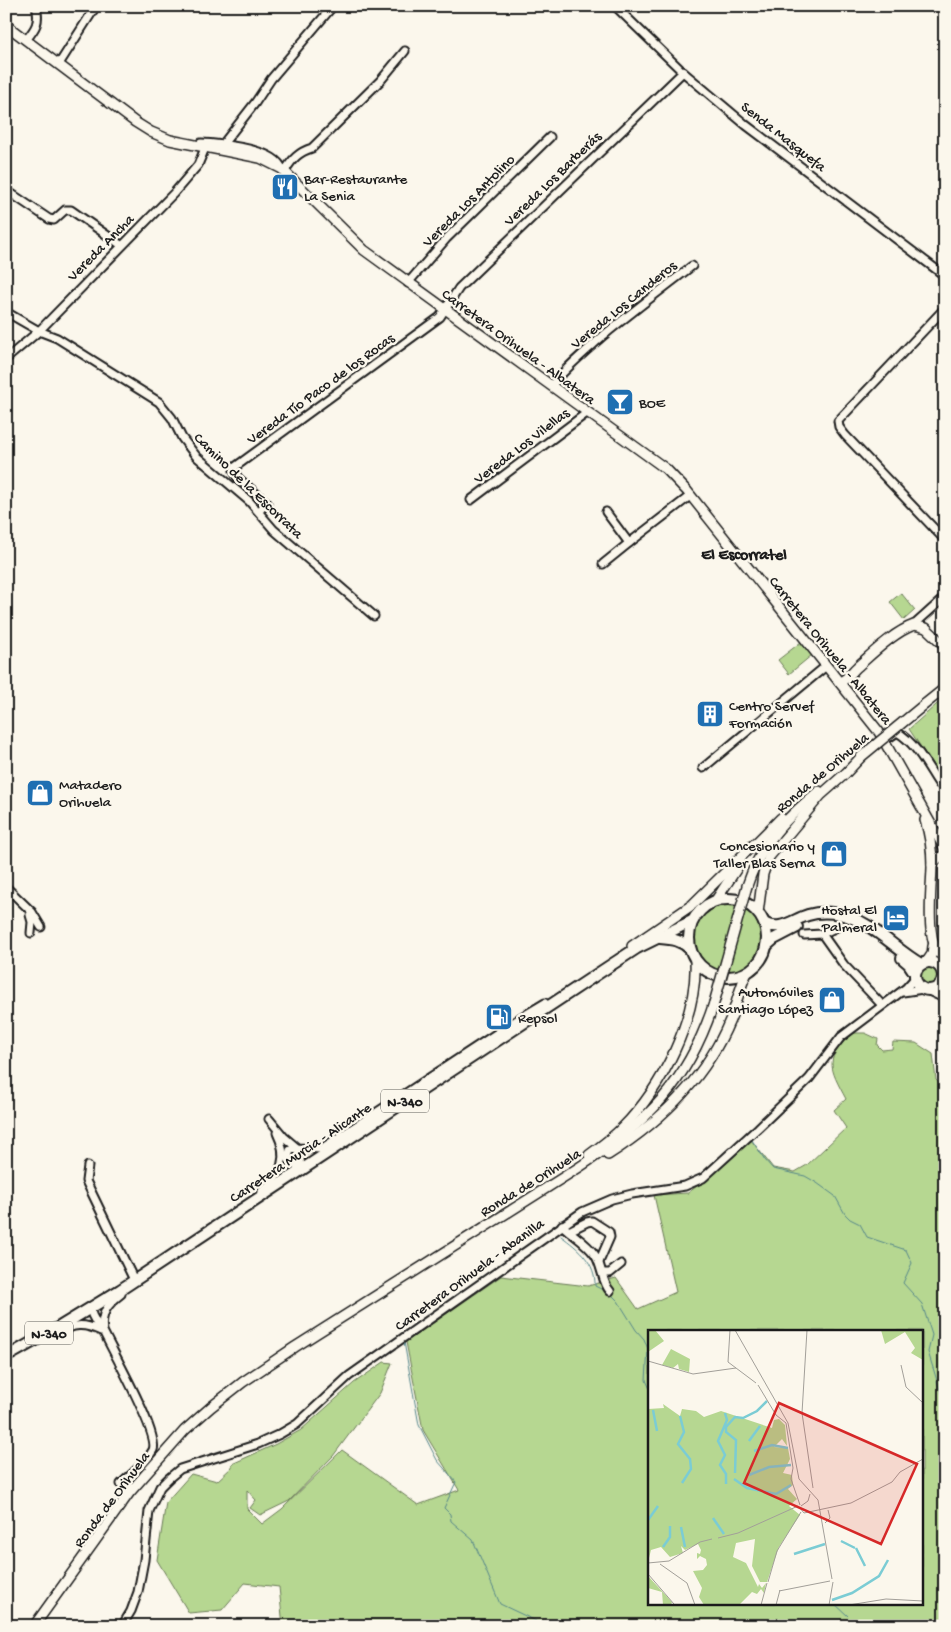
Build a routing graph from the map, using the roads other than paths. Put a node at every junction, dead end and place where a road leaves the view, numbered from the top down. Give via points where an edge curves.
1 (36, 6) edge
2 (96, 6) edge
3 (333, 6) edge
4 (615, 6) edge
5 (6, 25) edge
6 (26, 40) junction
7 (404, 51) dead end
8 (59, 64) junction
9 (683, 72) junction
10 (550, 137) dead end
11 (183, 143) junction
12 (224, 144) junction
13 (205, 148) junction
14 (284, 170) junction
15 (6, 190) edge
16 (121, 246) junction
17 (692, 266) dead end
18 (945, 276) edge
19 (408, 283) junction
20 (945, 308) edge
21 (445, 309) junction
22 (6, 312) edge
23 (39, 330) junction
24 (6, 359) edge
25 (552, 385) junction
26 (588, 412) junction
27 (690, 496) junction
28 (471, 500) dead end
29 (259, 511) junction
30 (606, 512) dead end
31 (945, 540) edge
32 (629, 543) junction
33 (603, 564) dead end
34 (945, 597) edge
35 (929, 611) junction
36 (374, 616) dead end
37 (914, 625) junction
38 (926, 628) junction
39 (942, 644) edge
40 (945, 651) edge
41 (829, 669) junction
42 (854, 669) junction
43 (839, 682) junction
44 (945, 682) edge
45 (941, 691) edge
46 (852, 697) junction
47 (886, 740) junction
48 (862, 756) junction
49 (703, 768) dead end
50 (945, 781) edge
51 (827, 784) junction
52 (920, 806) junction
53 (754, 844) junction
54 (945, 849) edge
55 (945, 857) edge
56 (932, 865) junction
57 (6, 887) edge
58 (716, 900) junction
59 (27, 907) junction
60 (758, 913) junction
61 (692, 921) junction
62 (764, 923) junction
63 (41, 927) dead end
64 (836, 927) dead end
65 (31, 933) dead end
66 (804, 934) dead end
67 (822, 934) junction
68 (659, 938) junction
69 (766, 946) junction
70 (933, 946) junction
71 (690, 950) junction
72 (945, 957) edge
73 (695, 960) junction
74 (608, 964) junction
75 (919, 969) junction
76 (747, 973) junction
77 (943, 975) edge
78 (585, 980) junction
79 (926, 990) junction
80 (900, 993) junction
81 (945, 997) edge
82 (882, 1005) junction
83 (283, 1148) junction
84 (297, 1148) junction
85 (288, 1158) junction
86 (88, 1166) dead end
87 (301, 1170) junction
88 (525, 1202) junction
89 (242, 1208) junction
90 (562, 1225) junction
91 (569, 1231) junction
92 (467, 1238) junction
93 (599, 1262) junction
94 (621, 1264) dead end
95 (152, 1269) junction
96 (603, 1273) junction
97 (134, 1280) junction
98 (610, 1291) dead end
99 (91, 1308) junction
100 (100, 1331) junction
101 (109, 1343) junction
102 (10, 1355) edge
103 (121, 1484) dead end
104 (37, 1623) edge
105 (122, 1626) edge

1 - 6 street via 38,21
2 - 8 street
3 - 12 street via 271,79
4 - 9 street, Senda Masquefa
5 - 6 main road, Carretera Orihuela - Albatera
6 - 8 main road, Carretera Orihuela - Albatera
7 - 14 street via 381,80 312,148 301,152
8 - 11 main road, Carretera Orihuela - Albatera via 143,127
9 - 18 street, Senda Masquefa via 789,159
9 - 21 street, Vereda Los Barberás via 459,288
10 - 19 street, Vereda Los Antolino via 447,238
11 - 12 street
11 - 13 main road, Carretera Orihuela - Albatera
12 - 14 street via 272,158
13 - 14 main road, Carretera Orihuela - Albatera via 260,158
13 - 16 street, Vereda Ancha via 195,170
14 - 19 main road, Carretera Orihuela - Albatera via 359,246
15 - 16 street via 50,219 71,210
16 - 23 street, Vereda Ancha
17 - 25 street, Vereda Los Canderos via 639,306
19 - 21 main road, Carretera Orihuela - Albatera
20 - 31 street via 838,421 845,435
21 - 25 main road, Carretera Orihuela - Albatera
21 - 29 street, Vereda Tío Paco de los Rocas via 412,339 235,467 238,478 267,503
22 - 23 street, Camino de la Escorrata
23 - 24 street, Vereda Ancha
23 - 29 street, Camino de la Escorrata via 159,402 196,456
25 - 26 main road, Carretera Orihuela - Albatera
26 - 27 main road, Carretera Orihuela - Albatera via 666,469
26 - 28 street, Vereda Los Vilellas
27 - 32 street
27 - 41 main road, Carretera Orihuela - Albatera
29 - 36 street, Camino de la Escorrata via 274,530
30 - 32 street
32 - 33 street
34 - 35 street
35 - 37 street
35 - 38 street
37 - 38 main road
37 - 42 main road via 900,632
38 - 39 main road
39 - 40 main road
41 - 42 main road via 840,673
41 - 43 main road, Carretera Orihuela - Albatera
41 - 49 street
42 - 43 main road
42 - 46 main road via 847,681
43 - 46 main road, Carretera Orihuela - Albatera
44 - 45 main road, Ronda de Orihuela
45 - 48 main road, Ronda de Orihuela, bridge
46 - 47 main road, Carretera Orihuela - Albatera
47 - 50 street via 897,732 904,736 939,784
47 - 52 main road, Carretera Orihuela - Albatera
48 - 51 main road, Ronda de Orihuela
48 - 60 main road via 821,795 769,857 763,874
51 - 53 main road via 791,808
51 - 88 main road, Ronda de Orihuela, bridge via 790,816 766,844 753,866 702,1037 665,1097 601,1154
52 - 54 main road
52 - 56 main road
53 - 58 main road
53 - 74 main road via 692,905
55 - 56 main road via 939,857
56 - 70 main road
57 - 59 street
58 - 60 highway via 735,899
58 - 61 highway, N-340 via 702,908
59 - 63 street
59 - 65 street via 32,922
60 - 62 highway
61 - 68 highway, Carretera Murcia - Alicante / N-340
61 - 71 highway via 688,935
62 - 69 highway
62 - 75 highway via 778,927 809,915 839,914 871,929
64 - 67 street
66 - 67 street
67 - 82 street via 844,965
68 - 71 highway via 673,939
68 - 74 highway, Carretera Murcia - Alicante / N-340
69 - 75 highway via 800,925 821,919 836,920 850,924
69 - 76 highway via 762,959
70 - 72 main road via 938,954
70 - 75 main road via 932,954
71 - 73 highway
73 - 76 highway via 710,974 719,977
73 - 92 main road via 695,978 681,1038 662,1075 622,1128 590,1154 478,1227
74 - 78 highway, Carretera Murcia - Alicante / N-340
75 - 77 highway via 936,965
75 - 79 highway via 917,985
75 - 80 street, Carretera Orihuela - Abanilla
76 - 88 main road via 730,1020 716,1046 696,1078 670,1107 620,1148 538,1198
77 - 79 highway via 940,985
78 - 84 street via 520,1018 321,1149
78 - 87 highway, Carretera Murcia - Alicante / N-340
79 - 80 street, Carretera Orihuela - Abanilla
79 - 81 highway
80 - 82 street, Carretera Orihuela - Abanilla
82 - 90 street, Carretera Orihuela - Abanilla via 841,1037 809,1079 703,1178 685,1186 612,1199
83 - 84 street via 270,1119
83 - 85 street
83 - 89 street via 283,1162 277,1175
84 - 85 street via 290,1150
84 - 87 street
85 - 87 street
86 - 97 street via 86,1181
87 - 89 highway, Carretera Murcia - Alicante / N-340
88 - 92 main road, Ronda de Orihuela
89 - 95 highway, Carretera Murcia - Alicante / N-340
90 - 91 street
90 - 105 street, Carretera Orihuela - Abanilla via 349,1376 297,1424 258,1444 180,1469 160,1487 149,1512 138,1592
91 - 93 street via 592,1251
91 - 93 street via 592,1221 609,1232 610,1237
92 - 104 main road, Ronda de Orihuela via 295,1347 212,1407 179,1437 130,1492
93 - 96 street
94 - 96 street via 610,1273
95 - 97 highway, Carretera Murcia - Alicante / N-340
95 - 101 street via 105,1310 102,1324
96 - 98 street
97 - 99 highway, Carretera Murcia - Alicante / N-340
99 - 100 street
99 - 102 highway, Carretera Murcia - Alicante / N-340
100 - 101 street
100 - 102 street via 87,1324 67,1328
101 - 103 street via 147,1419 154,1443 145,1461

